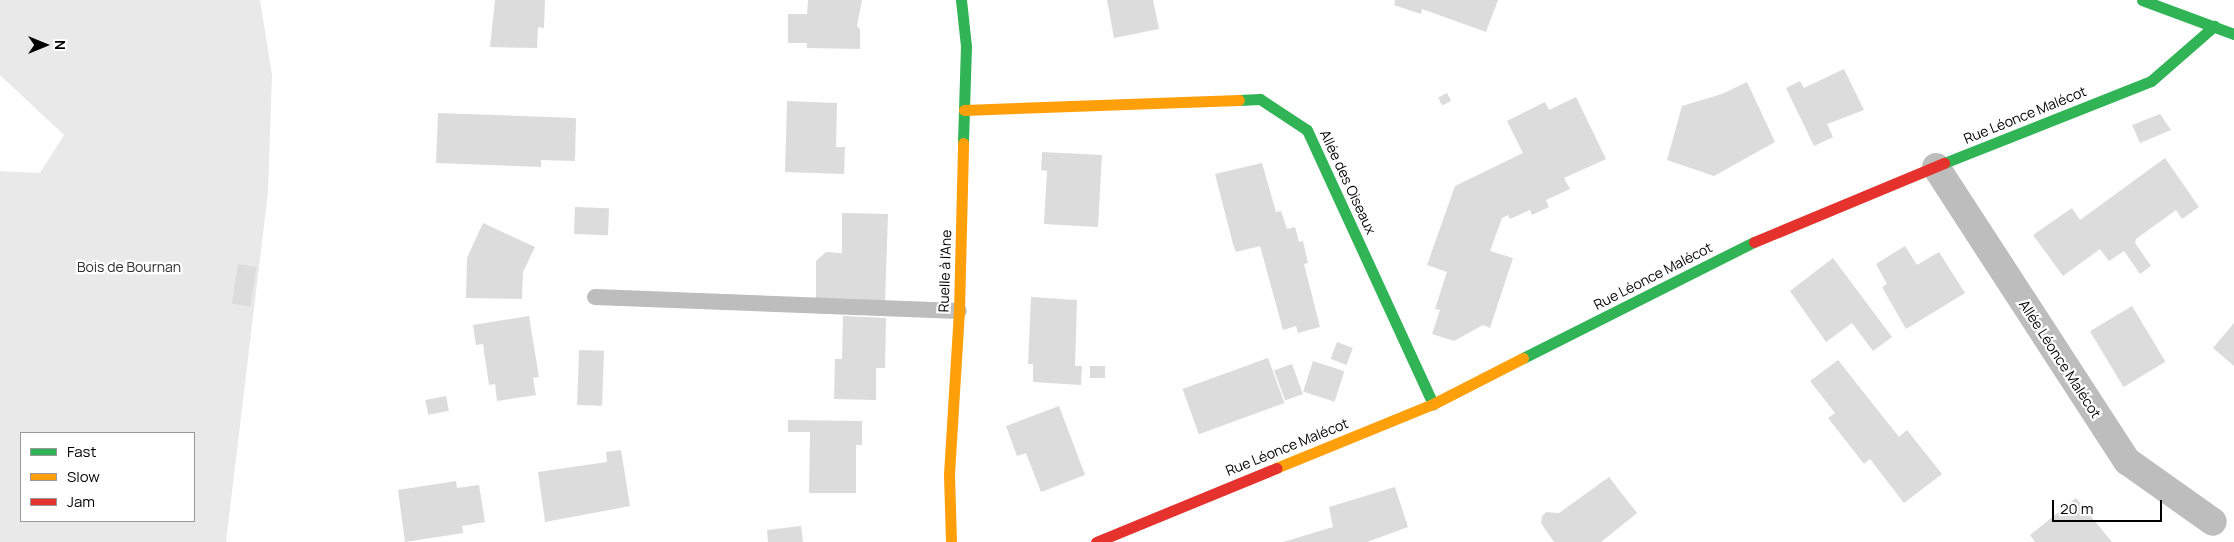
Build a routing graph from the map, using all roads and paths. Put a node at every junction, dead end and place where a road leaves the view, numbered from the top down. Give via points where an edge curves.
1 (960, 0) edge
2 (2142, 0) edge
3 (2214, 26) junction
4 (2234, 34) edge
5 (964, 110) junction
6 (1936, 168) junction
7 (595, 297) dead end
8 (959, 311) junction
9 (1433, 404) junction
10 (2214, 522) dead end
11 (951, 542) edge
12 (1096, 542) edge

1 - 5 street, Ruelle à l'Ane via 966,46
2 - 3 street
3 - 4 street
3 - 6 street, Rue Léonce Malécot via 2150,81
5 - 8 street, Ruelle à l'Ane
5 - 9 street, Allée des Oiseaux via 1260,99 1307,130
6 - 9 street, Rue Léonce Malécot via 1778,229
6 - 10 street, Allée Léonce Malécot via 2127,461
7 - 8 lane
8 - 11 street, Ruelle à l'Ane via 949,474
9 - 12 street, Rue Léonce Malécot

